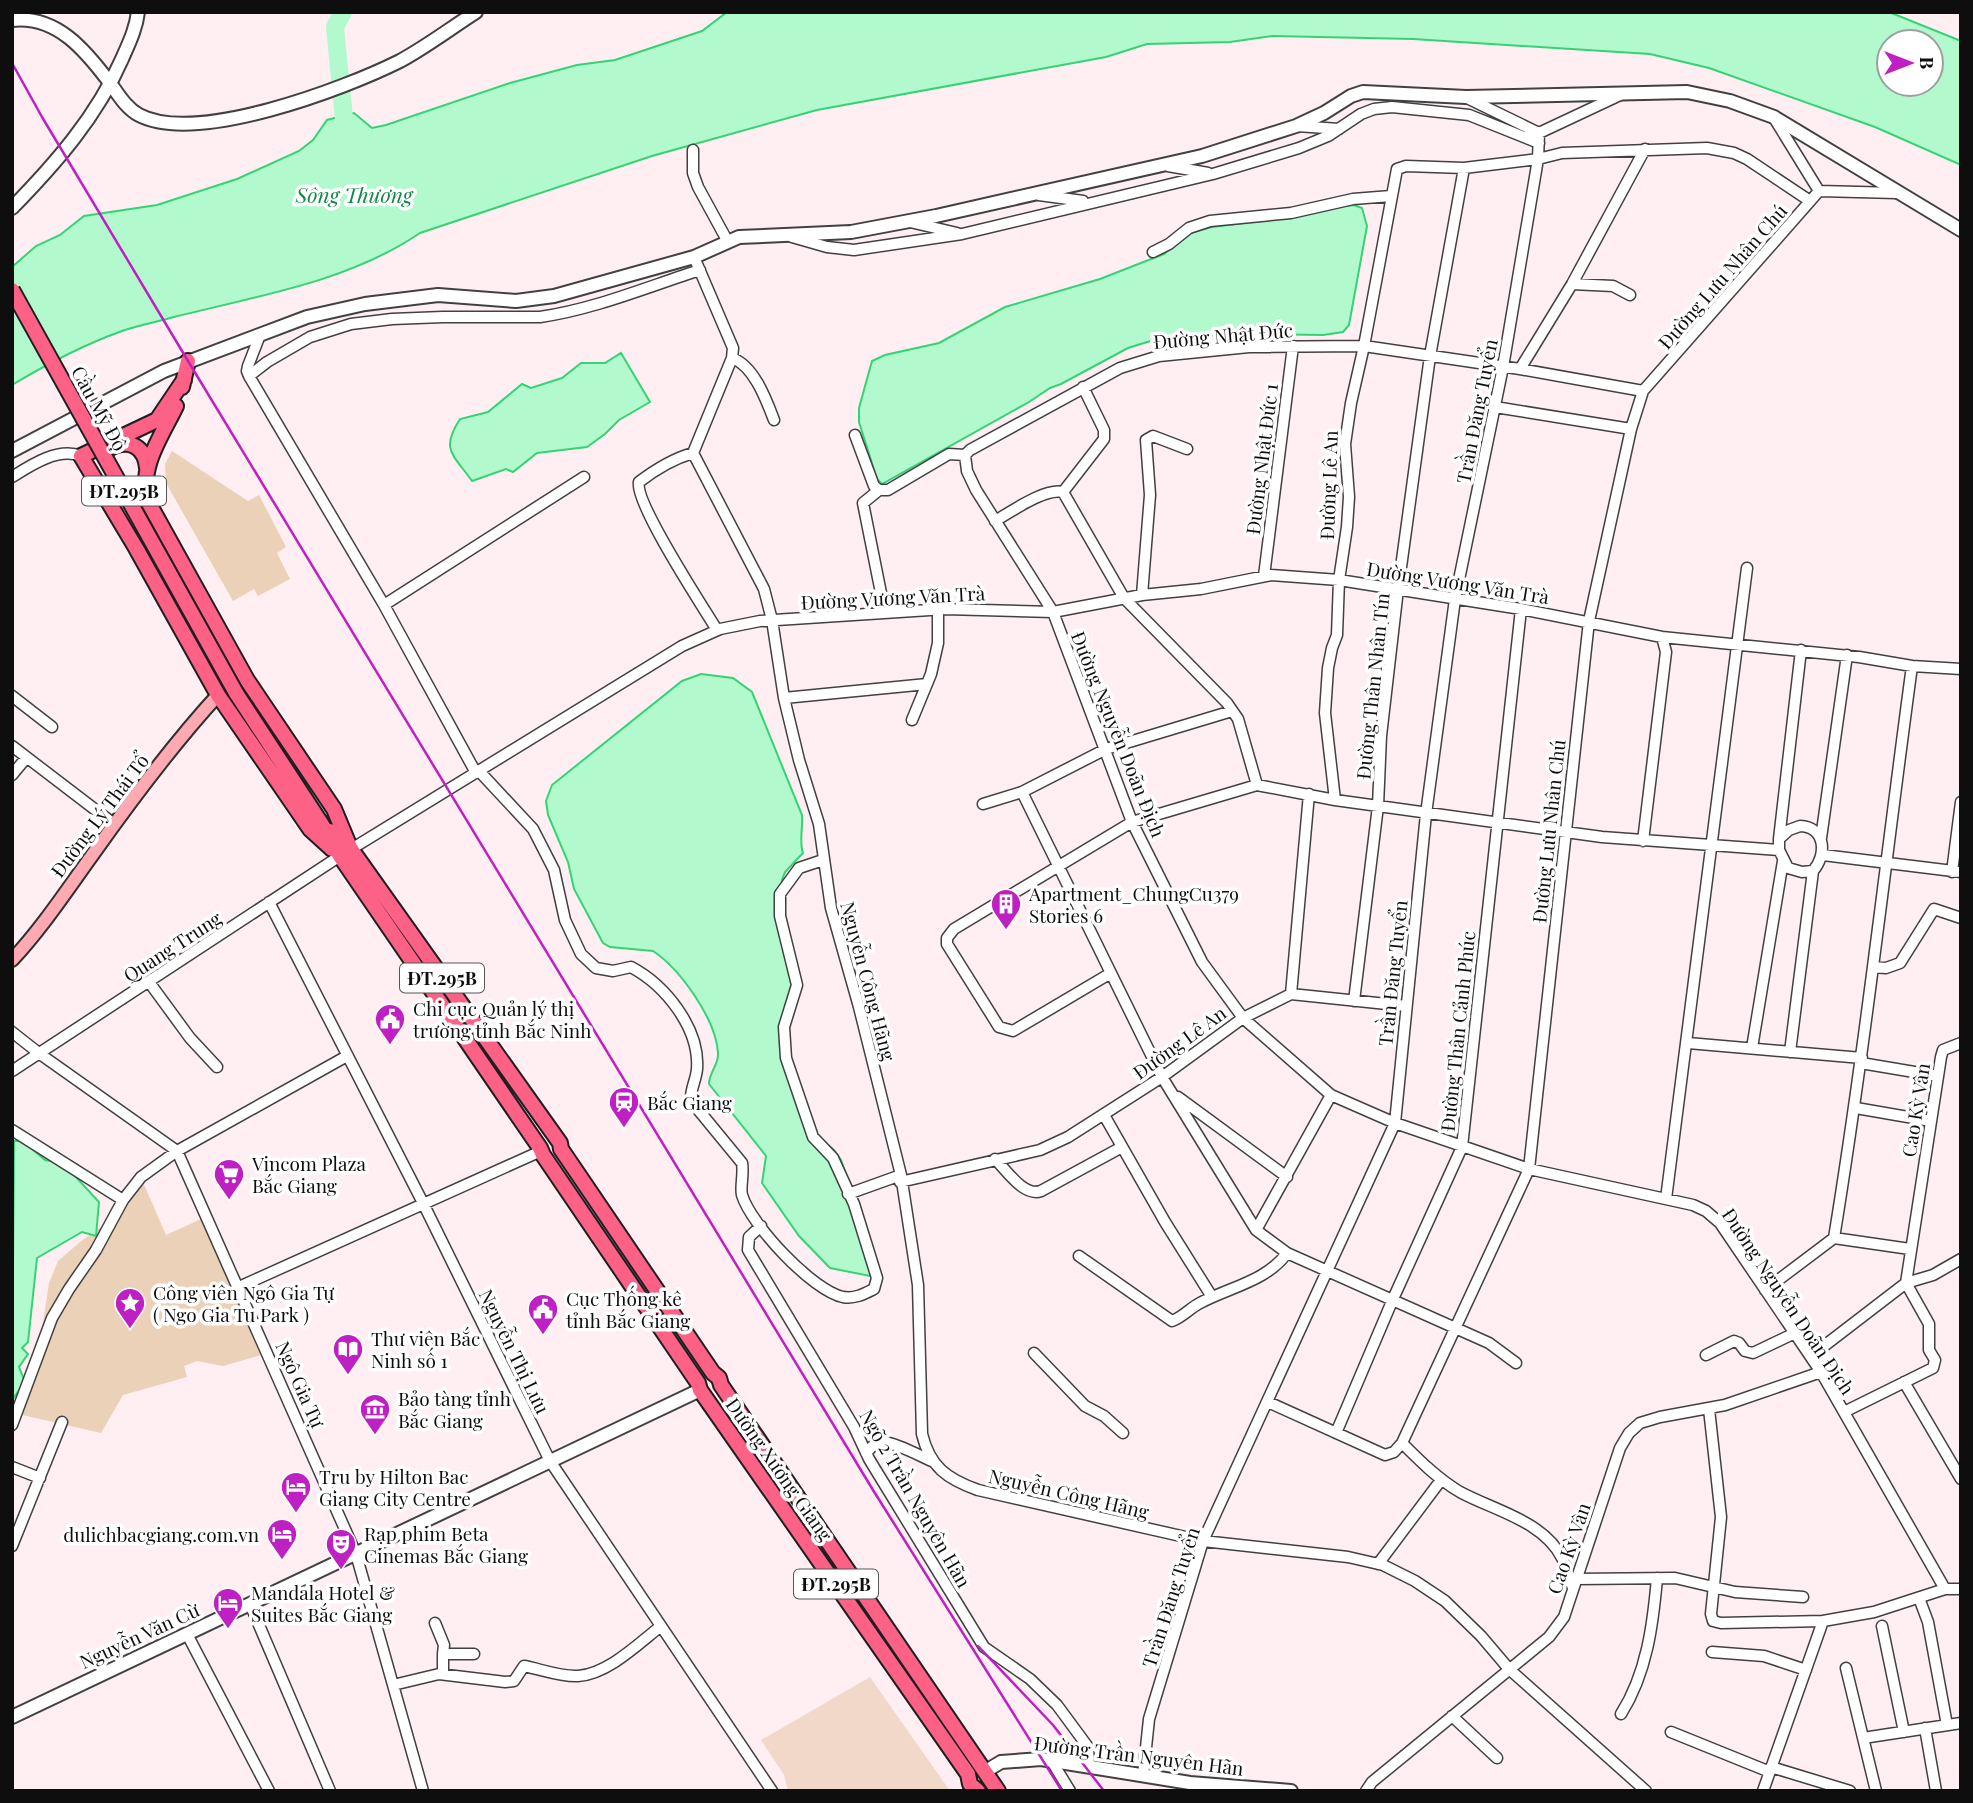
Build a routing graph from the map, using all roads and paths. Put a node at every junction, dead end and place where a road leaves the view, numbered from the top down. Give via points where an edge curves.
1 (138, 12) edge
2 (476, 12) edge
3 (12, 20) edge
4 (111, 84) junction
5 (1625, 93) junction
6 (1466, 97) junction
7 (1774, 117) junction
8 (1296, 126) junction
9 (1339, 129) junction
10 (1539, 138) junction
11 (1645, 149) junction
12 (693, 150) dead end
13 (1538, 159) junction
14 (1164, 165) junction
15 (1464, 168) junction
16 (1213, 174) junction
17 (1819, 191) junction
18 (1898, 193) junction
19 (1035, 194) junction
20 (1391, 196) junction
21 (1810, 201) junction
22 (1092, 203) junction
23 (12, 208) edge
24 (906, 221) junction
25 (1961, 230) edge
26 (962, 234) junction
27 (790, 237) junction
28 (728, 242) junction
29 (1153, 252) dead end
30 (694, 257) junction
31 (700, 270) junction
32 (1572, 284) junction
33 (12, 290) edge
34 (1630, 295) dead end
35 (260, 335) junction
36 (1293, 346) junction
37 (1364, 346) junction
38 (1430, 356) junction
39 (732, 358) junction
40 (188, 361) junction
41 (1503, 368) junction
42 (1520, 369) junction
43 (249, 376) junction
44 (184, 380) junction
45 (1083, 387) junction
46 (1643, 391) junction
47 (1495, 407) junction
48 (774, 420) dead end
49 (1631, 429) junction
50 (855, 435) dead end
51 (1187, 449) dead end
52 (12, 451) edge
53 (693, 453) junction
54 (965, 455) junction
55 (82, 459) junction
56 (147, 470) junction
57 (12, 477) edge
58 (584, 477) dead end
59 (879, 490) junction
60 (1063, 492) junction
61 (995, 521) junction
62 (1747, 568) dead end
63 (1264, 576) junction
64 (1339, 580) junction
65 (1398, 589) junction
66 (1142, 595) junction
67 (1124, 598) junction
68 (1455, 599) junction
69 (384, 605) junction
70 (938, 609) junction
71 (1521, 609) junction
72 (1053, 612) junction
73 (885, 613) junction
74 (772, 620) junction
75 (1589, 621) junction
76 (717, 630) junction
77 (1662, 637) junction
78 (1739, 644) junction
79 (1801, 650) junction
80 (1847, 656) junction
81 (1912, 666) junction
82 (1961, 669) edge
83 (927, 684) junction
84 (236, 693) joint
85 (218, 695) junction
86 (12, 696) edge
87 (784, 698) junction
88 (1232, 711) junction
89 (912, 720) dead end
90 (52, 727) dead end
91 (12, 746) edge
92 (1105, 749) junction
93 (26, 758) junction
94 (478, 772) junction
95 (12, 775) edge
96 (1257, 785) junction
97 (1022, 792) junction
98 (1309, 794) junction
99 (1335, 800) junction
100 (1961, 802) edge
101 (983, 804) dead end
102 (1378, 806) junction
103 (1426, 814) junction
104 (1132, 822) junction
105 (1499, 822) junction
106 (114, 824) junction
107 (1565, 832) junction
108 (1821, 838) junction
109 (1779, 839) junction
110 (1643, 841) junction
111 (1712, 846) junction
112 (1779, 850) junction
113 (345, 853) junction
114 (1823, 855) junction
115 (823, 860) junction
116 (1783, 861) junction
117 (1885, 864) junction
118 (1058, 866) junction
119 (1813, 871) junction
120 (1956, 872) edge
121 (269, 902) junction
122 (1961, 918) edge
123 (15, 952) edge
124 (1872, 967) junction
125 (1111, 973) junction
126 (149, 982) junction
127 (1291, 994) junction
128 (1354, 1001) junction
129 (1406, 1006) junction
130 (1243, 1018) junction
131 (12, 1032) edge
132 (1688, 1042) junction
133 (1961, 1044) edge
134 (1752, 1048) junction
135 (1790, 1052) junction
136 (40, 1054) junction
137 (347, 1056) junction
138 (1862, 1061) junction
139 (217, 1067) dead end
140 (12, 1072) edge
141 (1938, 1076) junction
142 (1162, 1077) junction
143 (1171, 1092) junction
144 (1331, 1095) junction
145 (1856, 1108) junction
146 (1104, 1115) junction
147 (1931, 1121) junction
148 (1395, 1124) junction
149 (12, 1130) edge
150 (558, 1144) junction
151 (1122, 1147) junction
152 (1462, 1147) junction
153 (177, 1151) junction
154 (542, 1152) junction
155 (995, 1159) junction
156 (1529, 1169) junction
157 (1287, 1177) junction
158 (900, 1179) junction
159 (848, 1194) junction
160 (1666, 1199) junction
161 (123, 1200) junction
162 (423, 1203) junction
163 (761, 1226) junction
164 (1256, 1230) junction
165 (1834, 1238) junction
166 (1910, 1250) junction
167 (1287, 1253) junction
168 (1079, 1256) dead end
169 (1961, 1259) edge
170 (1328, 1270) junction
171 (1906, 1283) junction
172 (239, 1287) junction
173 (1765, 1290) junction
174 (1212, 1297) junction
175 (1393, 1299) junction
176 (1456, 1328) junction
177 (1795, 1333) junction
178 (1034, 1353) dead end
179 (1706, 1355) dead end
180 (1811, 1356) junction
181 (1516, 1363) dead end
182 (1821, 1372) junction
183 (717, 1379) junction
184 (1904, 1382) junction
185 (701, 1389) junction
186 (1268, 1402) junction
187 (1709, 1409) junction
188 (1844, 1412) junction
189 (62, 1422) dead end
190 (12, 1426) edge
191 (1124, 1433) dead end
192 (1336, 1433) junction
193 (1402, 1443) junction
194 (866, 1454) junction
195 (550, 1461) junction
196 (934, 1463) junction
197 (12, 1467) edge
198 (40, 1478) junction
199 (1961, 1479) edge
200 (1441, 1480) junction
201 (1203, 1541) junction
202 (12, 1546) edge
203 (356, 1554) junction
204 (1378, 1564) junction
205 (1657, 1578) junction
206 (1575, 1584) junction
207 (1713, 1587) junction
208 (1945, 1589) junction
209 (1961, 1589) edge
210 (1802, 1597) dead end
211 (1919, 1598) junction
212 (250, 1604) junction
213 (1823, 1621) junction
214 (435, 1623) dead end
215 (662, 1626) junction
216 (1882, 1626) dead end
217 (187, 1634) junction
218 (1712, 1652) dead end
219 (443, 1654) junction
220 (474, 1654) dead end
221 (1846, 1668) dead end
222 (1509, 1670) junction
223 (1806, 1670) junction
224 (443, 1674) junction
225 (393, 1685) junction
226 (1621, 1714) dead end
227 (1452, 1716) junction
228 (12, 1717) edge
229 (1961, 1723) edge
230 (1947, 1725) junction
231 (1925, 1728) junction
232 (1671, 1732) dead end
233 (1904, 1732) junction
234 (1863, 1738) junction
235 (1497, 1758) dead end
236 (1051, 1760) junction
237 (1089, 1766) junction
238 (1770, 1770) junction
239 (981, 1772) junction
240 (1143, 1776) junction
241 (977, 1789) edge
242 (1248, 1789) edge
243 (269, 1791) edge
244 (330, 1791) edge
245 (423, 1791) edge
246 (772, 1791) edge
247 (998, 1791) edge
248 (1070, 1791) edge
249 (1291, 1791) edge
250 (1366, 1791) edge
251 (1646, 1791) edge
252 (1763, 1791) edge
253 (1850, 1791) edge
254 (1876, 1791) edge
255 (1936, 1791) edge

1 - 4 street
2 - 4 street via 400,61 286,106 193,124 150,120 126,105
3 - 4 street via 46,24 68,36
4 - 23 street via 72,143
5 - 6 street
5 - 7 street via 1687,92
5 - 10 street
6 - 8 street via 1363,92
6 - 10 street
7 - 17 street
7 - 18 street
8 - 9 street
8 - 14 street
9 - 10 street via 1368,111 1392,107 1469,115
9 - 16 street via 1299,148
10 - 13 street, Trần Đăng Tuyển
11 - 13 street via 1562,153
11 - 21 street via 1707,148 1734,153
11 - 32 street
12 - 28 street via 698,187
13 - 15 street
13 - 41 street, Trần Đăng Tuyển
14 - 16 street
14 - 19 street
15 - 20 street, Đường Lê An via 1402,166 1395,172
15 - 38 street, Đường Thân Nhân Tín
16 - 22 street
17 - 18 street
17 - 21 street, Đường Lưu Nhân Chú
18 - 25 street
19 - 22 street
19 - 24 street
20 - 29 street via 1210,221 1188,228
20 - 37 street, Đường Lê An
21 - 46 street, Đường Lưu Nhân Chú
22 - 26 street
24 - 26 street
24 - 27 street
26 - 27 street via 854,250
27 - 28 street via 760,235
28 - 30 street
30 - 31 street
30 - 35 street via 554,296 516,301 438,295 365,304 307,317
31 - 39 street via 730,336
31 - 43 street via 562,314 351,324 310,337
32 - 34 street via 1609,285
32 - 42 street
33 - 84 main road, Cầu Mỹ Độ / ĐT.295B, bridge
35 - 40 street
35 - 43 street via 248,366
36 - 37 street, Đường Nhật Đức
36 - 45 street, Đường Nhật Đức via 1159,356 1120,368
36 - 63 street, Đường Nhật Đức 1
37 - 38 street, Đường Nhật Đức
37 - 64 street, Đường Lê An via 1345,444 1348,507
38 - 41 street, Đường Nhật Đức
38 - 65 street, Đường Thân Nhân Tín
39 - 48 street via 747,368
39 - 53 street
40 - 44 main road
40 - 52 street
41 - 42 street, Đường Nhật Đức
41 - 47 street, Trần Đăng Tuyển
42 - 46 street, Đường Nhật Đức
43 - 69 street
44 - 55 main road via 157,420
44 - 56 main road
45 - 54 street, Đường Nhật Đức
45 - 60 street via 1104,439
46 - 49 street, Đường Lưu Nhân Chú
47 - 49 street
47 - 68 street, Trần Đăng Tuyển
49 - 75 street, Đường Lưu Nhân Chú
50 - 59 street
51 - 66 street via 1153,436 1146,440 1150,495
53 - 74 street, Nguyễn Công Hãng via 764,589
53 - 76 street via 655,470 639,482 638,491
54 - 59 street, Đường Nhật Đức via 948,454 887,490
54 - 61 street via 967,471
55 - 56 main road via 126,443 144,453
55 - 57 street via 71,452 60,454
55 - 85 main road
56 - 113 main road via 144,484 153,513 247,680 334,809
58 - 69 street
59 - 73 street via 863,503
60 - 61 street via 1046,493
60 - 67 street
61 - 72 street
62 - 78 street
63 - 64 street, Đường Vương Văn Trà
63 - 66 street, Đường Vương Văn Trà
64 - 65 street, Đường Vương Văn Trà
64 - 99 street, Đường Lê An via 1338,635 1328,668 1325,713
65 - 68 street, Đường Vương Văn Trà
65 - 102 street, Đường Thân Nhân Tín
66 - 67 street, Đường Vương Văn Trà
67 - 72 street, Đường Vương Văn Trà
67 - 88 street
68 - 71 street, Đường Vương Văn Trà
68 - 103 street, Trần Đăng Tuyển
69 - 94 street
70 - 72 street, Đường Vương Văn Trà
70 - 73 street, Đường Vương Văn Trà
70 - 83 street via 939,643
71 - 75 street, Đường Vương Văn Trà
71 - 105 street, Đường Thân Cảnh Phúc
72 - 92 street, Đường Nguyễn Doãn Địch
73 - 74 street, Đường Vương Văn Trà
74 - 76 street, Đường Vương Văn Trà
74 - 87 street, Nguyễn Công Hãng
75 - 77 street, Đường Vương Văn Trà
75 - 107 street, Đường Lưu Nhân Chú
76 - 94 street, Đường Vương Văn Trà via 682,646
77 - 78 street, Đường Vương Văn Trà
77 - 110 street via 1666,652
78 - 79 street, Đường Vương Văn Trà
78 - 111 street
79 - 80 street, Đường Vương Văn Trà
79 - 109 street
80 - 81 street, Đường Vương Văn Trà
80 - 108 street
81 - 82 street, Đường Vương Văn Trà
81 - 117 street
83 - 87 street
83 - 89 street
84 - 113 main road, Đường Xương Giang / ĐT.295B
85 - 106 main road, Đường Lý Thái Tổ
85 - 113 main road via 310,829
86 - 90 street
87 - 115 street, Nguyễn Công Hãng via 819,824
88 - 92 street
88 - 96 street
91 - 93 street
92 - 97 street
92 - 104 street, Đường Nguyễn Doãn Địch
93 - 95 street
93 - 106 street
94 - 113 street, Đường Vương Văn Trà
94 - 163 street via 533,829 554,870 565,920 581,954 596,968 631,967 649,976 683,1016 696,1052 691,1101 742,1163 741,1192
96 - 98 street
96 - 104 street
97 - 101 street
97 - 118 street
98 - 99 street
98 - 127 street
99 - 102 street
100 - 120 street
102 - 103 street
102 - 128 street, Đường Thân Nhân Tín
103 - 105 street
103 - 129 street, Trần Đăng Tuyển
104 - 118 street
104 - 130 street, Đường Nguyễn Doãn Địch via 1202,961
105 - 107 street
105 - 152 street, Đường Thân Cảnh Phúc
106 - 123 main road, Đường Lý Thái Tổ
107 - 110 street
107 - 156 street, Đường Lưu Nhân Chú
108 - 109 street via 1800,826
108 - 114 street
109 - 112 street
110 - 111 street
111 - 112 street
111 - 132 street
112 - 116 street
113 - 121 street, Quang Trung
113 - 150 main road, Đường Xương Giang / ĐT.295B
113 - 154 main road, Đường Xương Giang / ĐT.295B
114 - 117 street
114 - 119 street
115 - 158 street, Nguyễn Công Hãng
115 - 159 street via 799,868 780,894 780,916 797,985 784,1027 786,1058 813,1137 833,1158
116 - 119 street via 1788,868
116 - 134 street
117 - 120 street
117 - 124 street
118 - 125 street
118 - 125 street via 954,929 947,944 999,1027 1006,1031
119 - 135 street
121 - 126 street, Quang Trung
121 - 137 street, Nguyễn Thị Lưu
122 - 124 street via 1934,909 1900,963
124 - 138 street
125 - 142 street
126 - 136 street, Quang Trung
126 - 139 street
127 - 128 street
127 - 130 street, Đường Lê An
128 - 129 street
129 - 148 street, Trần Đăng Tuyển
130 - 142 street, Đường Lê An
130 - 144 street, Đường Nguyễn Doãn Địch
131 - 136 street
132 - 134 street
132 - 160 street
133 - 141 street, Cao Kỳ Vân via 1943,1050
134 - 135 street
135 - 138 street
136 - 140 street, Quang Trung
136 - 153 street
137 - 153 street
137 - 162 street, Nguyễn Thị Lưu
138 - 141 street
138 - 145 street
141 - 147 street, Cao Kỳ Vân
142 - 143 street
142 - 146 street, Đường Lê An
143 - 157 street
143 - 164 street
144 - 148 street, Đường Nguyễn Doãn Địch
144 - 157 street
145 - 147 street
145 - 165 street
146 - 151 street
146 - 155 street, Đường Lê An via 1040,1150
147 - 166 street, Cao Kỳ Vân
148 - 152 street, Đường Nguyễn Doãn Địch
148 - 170 street, Trần Đăng Tuyển
149 - 161 street
150 - 154 main road via 545,1139
150 - 183 main road, Đường Xương Giang / ĐT.295B
151 - 155 street via 1033,1194
151 - 174 street
152 - 156 street, Đường Nguyễn Doãn Địch
152 - 175 street, Đường Thân Cảnh Phúc
153 - 161 street via 141,1177
153 - 172 street, Ngô Gia Tự
154 - 162 street
154 - 185 main road, Đường Xương Giang / ĐT.295B
155 - 158 street, Đường Lê An
156 - 160 street, Đường Nguyễn Doãn Địch
156 - 176 street, Đường Lưu Nhân Chú
157 - 164 street
158 - 159 street, Đường Lê An
158 - 196 street, Nguyễn Công Hãng via 918,1285 922,1434 926,1453
159 - 163 street via 877,1278 874,1289 861,1296 844,1297 807,1277
160 - 173 street, Đường Nguyễn Doãn Địch via 1693,1205 1720,1223
161 - 190 street via 52,1318
162 - 172 street
162 - 195 street, Nguyễn Thị Lưu
163 - 194 street, Ngõ 2 Trần Nguyên Hãn via 749,1237 748,1250
164 - 167 street
165 - 166 street
165 - 173 street
166 - 171 street, Cao Kỳ Vân
167 - 170 street
167 - 174 street via 1269,1273
168 - 174 street via 1172,1321
169 - 171 street
170 - 175 street
170 - 186 street, Trần Đăng Tuyển
171 - 180 street
171 - 184 street via 1929,1324 1929,1350 1936,1364
172 - 203 street, Ngô Gia Tự
173 - 177 street, Đường Nguyễn Doãn Địch
175 - 176 street
175 - 192 street, Đường Thân Cảnh Phúc
176 - 181 street via 1489,1343
176 - 193 street, Đường Lưu Nhân Chú
177 - 179 street via 1753,1353 1734,1341
177 - 180 street, Đường Nguyễn Doãn Địch
178 - 191 street via 1085,1406
180 - 182 street, Đường Nguyễn Doãn Địch
182 - 187 street, Cao Kỳ Vân
182 - 188 street, Đường Nguyễn Doãn Địch
183 - 185 main road via 715,1394
183 - 239 main road, Đường Xương Giang / ĐT.295B
184 - 188 street
184 - 199 street
185 - 195 street, Nguyễn Văn Cừ
185 - 239 main road, Đường Xương Giang / ĐT.295B
186 - 192 street
186 - 201 street, Trần Đăng Tuyển
187 - 206 street, Cao Kỳ Vân via 1660,1417 1640,1423 1629,1433
187 - 207 street via 1721,1517
188 - 208 street, Đường Nguyễn Doãn Địch
189 - 198 street
192 - 193 street via 1385,1455
193 - 200 street
194 - 196 street via 878,1442 887,1442
194 - 237 street, Ngõ 2 Trần Nguyên Hãn via 984,1647 1030,1679 1057,1705 1088,1747
195 - 203 street, Nguyễn Văn Cừ
195 - 215 street, Nguyễn Thị Lưu
196 - 201 street, Nguyễn Công Hãng via 958,1483 978,1490
197 - 198 street
198 - 202 street
200 - 204 street
200 - 206 street via 1539,1532 1563,1558
201 - 204 street, Nguyễn Công Hãng
201 - 240 street, Trần Đăng Tuyển via 1149,1720
203 - 212 street, Nguyễn Văn Cừ
203 - 225 street, Ngô Gia Tự
204 - 222 street, Nguyễn Công Hãng via 1445,1601
205 - 206 street
205 - 207 street
205 - 226 street via 1640,1677
206 - 222 street, Cao Kỳ Vân via 1563,1617 1549,1637
207 - 210 street
207 - 213 street via 1713,1621
208 - 209 street
208 - 211 street
211 - 213 street
211 - 230 street via 1928,1622
212 - 217 street, Nguyễn Văn Cừ
212 - 244 street
213 - 223 street
214 - 219 street
215 - 224 street via 611,1663 576,1677 524,1666 514,1681 505,1682
215 - 246 street, Nguyễn Thị Lưu
216 - 233 street
217 - 228 street, Nguyễn Văn Cừ
217 - 243 street
218 - 223 street via 1764,1656
219 - 220 street
219 - 224 street
221 - 234 street
222 - 227 street, Cao Kỳ Vân
222 - 251 street, Nguyễn Công Hãng
223 - 238 street
224 - 225 street
225 - 245 street, Ngô Gia Tự
227 - 235 street
227 - 250 street, Cao Kỳ Vân
229 - 230 street
230 - 231 street
231 - 233 street
231 - 255 street
232 - 238 street
233 - 234 street
234 - 254 street
236 - 237 street, Đường Trần Nguyên Hãn
236 - 239 street, Đường Trần Nguyên Hãn via 1001,1762
236 - 248 street
237 - 240 street, Đường Trần Nguyên Hãn
238 - 252 street
238 - 253 street
239 - 241 main road via 968,1781
239 - 247 main road, Đường Xương Giang / ĐT.295B
240 - 242 street, Đường Trần Nguyên Hãn
242 - 249 street, Đường Trần Nguyên Hãn

